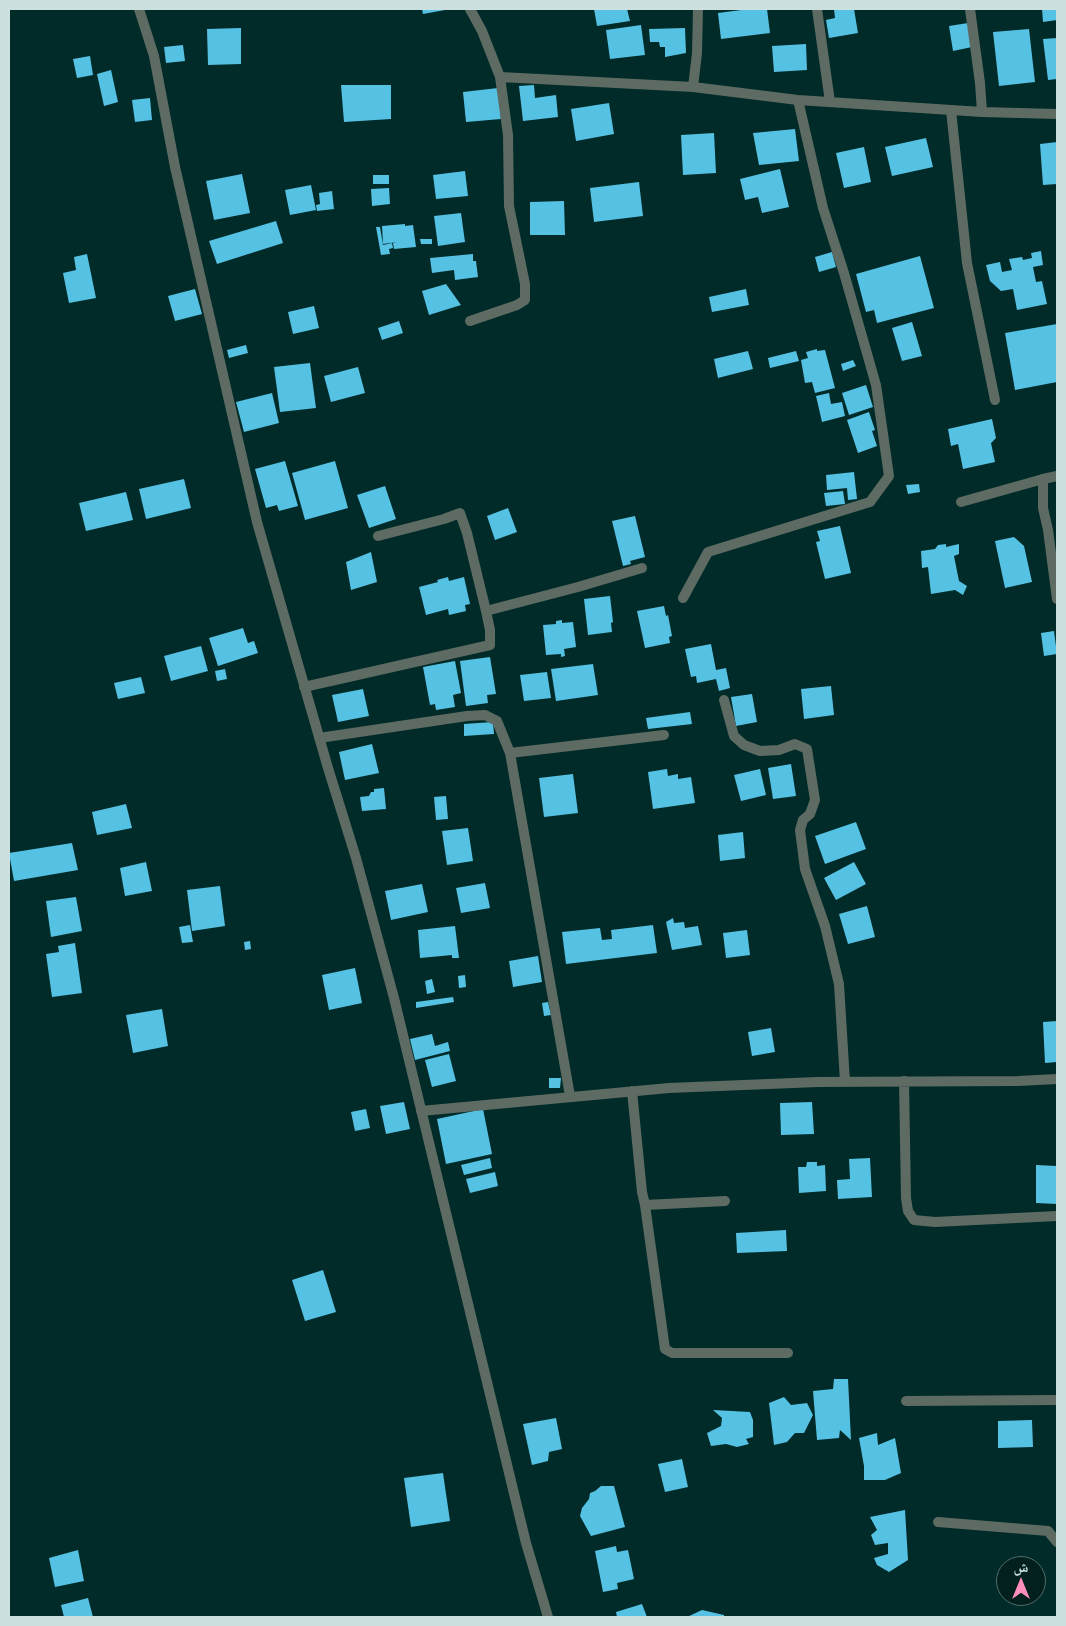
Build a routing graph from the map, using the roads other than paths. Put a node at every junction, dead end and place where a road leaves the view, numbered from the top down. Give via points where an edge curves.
1 (139, 9) edge
2 (470, 9) edge
3 (698, 9) edge
4 (817, 9) edge
5 (970, 9) edge
6 (500, 77) junction
7 (693, 87) junction
8 (798, 100) junction
9 (830, 102) junction
10 (951, 110) junction
11 (982, 112) junction
12 (1057, 114) edge
13 (470, 321) dead end
14 (995, 400) dead end
15 (1057, 476) edge
16 (1043, 479) junction
17 (961, 502) dead end
18 (378, 536) dead end
19 (642, 568) dead end
20 (683, 598) dead end
21 (1057, 599) edge
22 (486, 611) junction
23 (304, 687) junction
24 (724, 700) dead end
25 (664, 735) dead end
26 (319, 738) junction
27 (510, 754) junction
28 (1057, 1079) edge
29 (904, 1081) junction
30 (845, 1082) junction
31 (632, 1091) junction
32 (570, 1096) junction
33 (422, 1111) junction
34 (726, 1201) dead end
35 (645, 1205) junction
36 (1057, 1216) edge
37 (788, 1353) dead end
38 (1057, 1400) edge
39 (906, 1401) dead end
40 (938, 1522) dead end
41 (1057, 1542) edge
42 (548, 1617) edge

1 - 23 street via 154,56 175,167 257,522
2 - 6 street
3 - 7 street
4 - 9 street
5 - 11 street
6 - 7 street
6 - 13 street via 508,134 509,206 525,295 518,305
7 - 8 street
8 - 9 street
8 - 20 street via 823,208 876,385 889,476 870,502 708,552
9 - 10 street
10 - 11 street
10 - 14 street via 967,263
11 - 12 street
15 - 16 street
16 - 17 street
16 - 21 street via 1043,508
18 - 22 street via 460,513
19 - 22 street
22 - 23 street via 490,645
23 - 26 street
24 - 30 street via 734,736 744,745 760,751 779,750 795,744 807,749 815,800 800,830 806,869 840,984
25 - 27 street
26 - 27 street via 485,715 497,721
26 - 33 street via 361,876
27 - 32 street
28 - 29 street
29 - 30 street
29 - 36 street via 906,1198 908,1211 914,1220 935,1222
30 - 31 street
31 - 32 street
31 - 35 street
32 - 33 street
33 - 42 street via 526,1543
34 - 35 street
35 - 37 street via 665,1349 672,1353
38 - 39 street
40 - 41 street via 1048,1531

